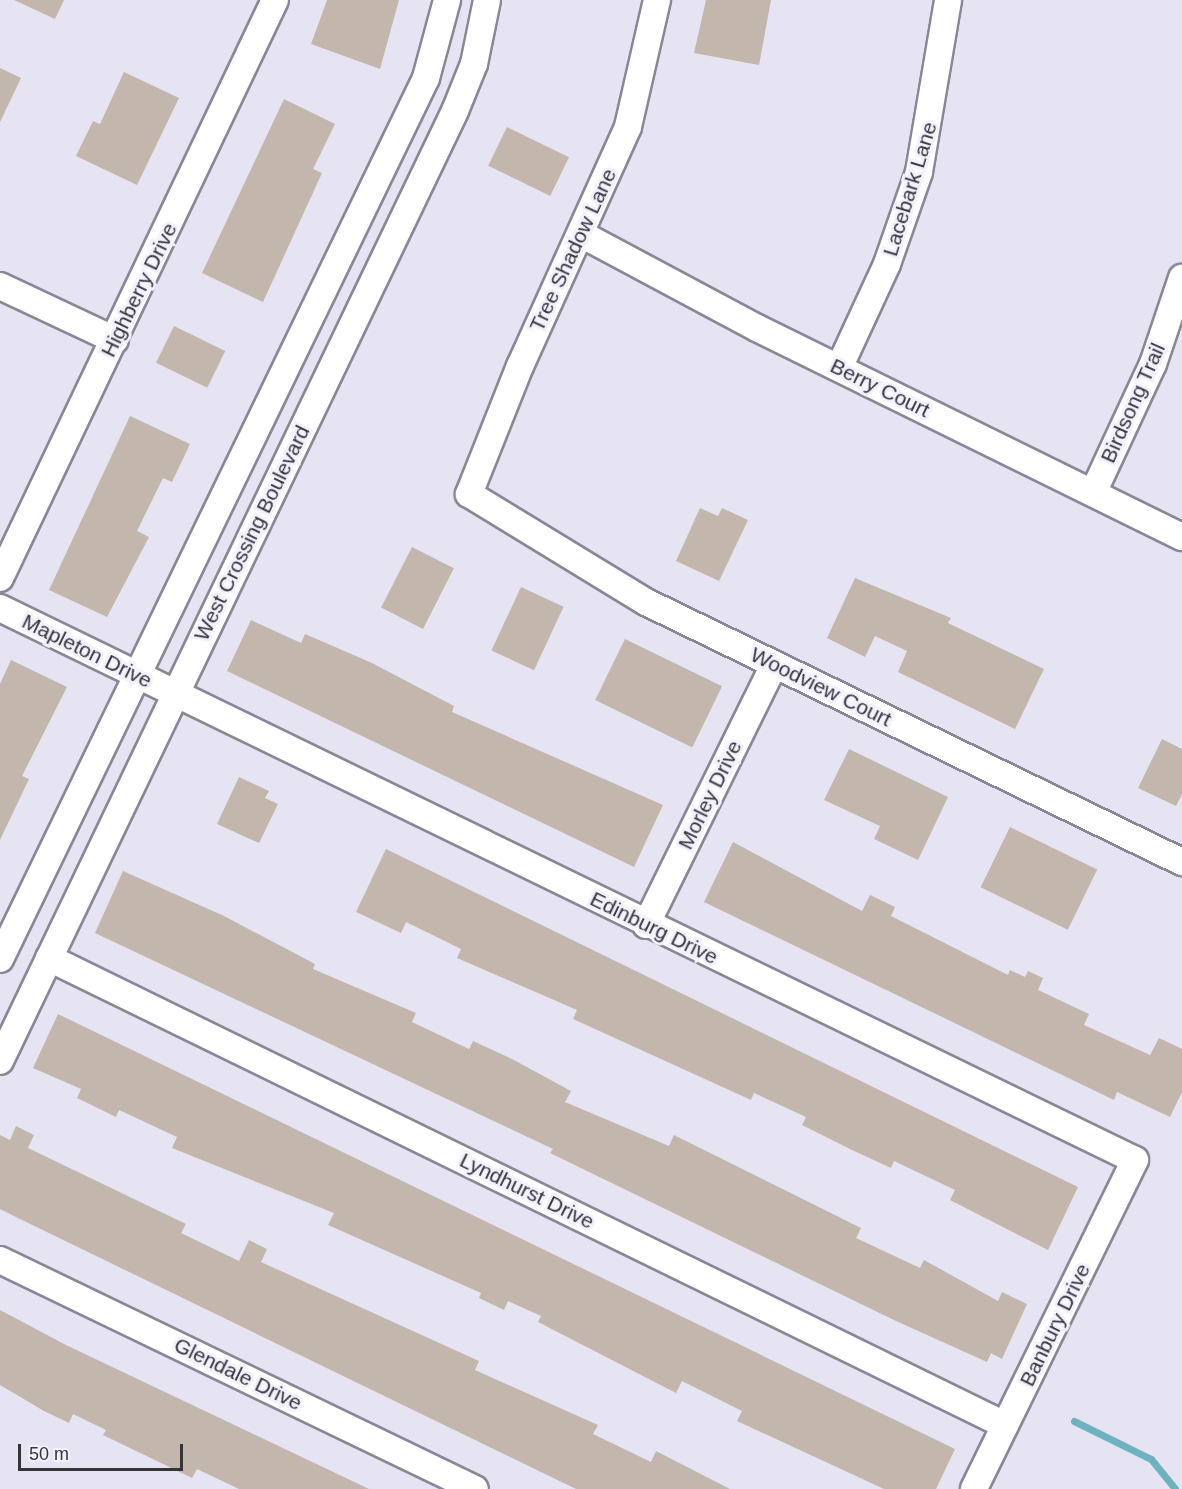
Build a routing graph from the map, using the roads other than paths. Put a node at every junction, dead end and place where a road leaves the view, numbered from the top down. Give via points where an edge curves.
1 (275, 0) edge
2 (447, 0) edge
3 (487, 0) edge
4 (657, 0) edge
5 (948, 0) edge
6 (581, 234) junction
7 (1182, 278) edge
8 (0, 286) edge
9 (115, 339) junction
10 (839, 368) junction
11 (1093, 493) junction
12 (469, 494) joint
13 (1182, 537) edge
14 (0, 578) edge
15 (0, 608) edge
16 (774, 664) junction
17 (138, 677) junction
18 (174, 695) junction
19 (1182, 861) edge
20 (646, 925) junction
21 (49, 958) junction
22 (0, 959) edge
23 (0, 1061) edge
24 (1135, 1160) joint
25 (0, 1260) edge
26 (1005, 1425) junction
27 (475, 1489) edge
28 (974, 1489) edge

1 - 9 street, Highberry Drive
2 - 17 street, West Crossing Boulevard via 426,78
3 - 18 street, West Crossing Boulevard via 474,64 455,111
4 - 6 street, Tree Shadow Lane via 634,109
5 - 10 street, Lacebark Lane via 919,172 887,264
6 - 10 street, Berry Court
6 - 12 street, Tree Shadow Lane via 520,366
7 - 11 street, Birdsong Trail via 1149,373
8 - 9 street
9 - 14 street, Highberry Drive
10 - 11 street, Berry Court
11 - 13 street, Berry Court
12 - 16 street, Woodview Court via 614,584
15 - 17 street, Mapleton Drive
16 - 19 street, Woodview Court
16 - 20 street, Morley Drive
17 - 18 street, Mapleton Drive
17 - 22 street, West Crossing Boulevard
18 - 20 street, Edinburg Drive
18 - 21 street, West Crossing Boulevard
20 - 24 street, Edinburg Drive
21 - 23 street, West Crossing Boulevard
21 - 26 street, Lyndhurst Drive
24 - 26 street, Banbury Drive
25 - 27 street, Glendale Drive
26 - 28 street, Banbury Drive

